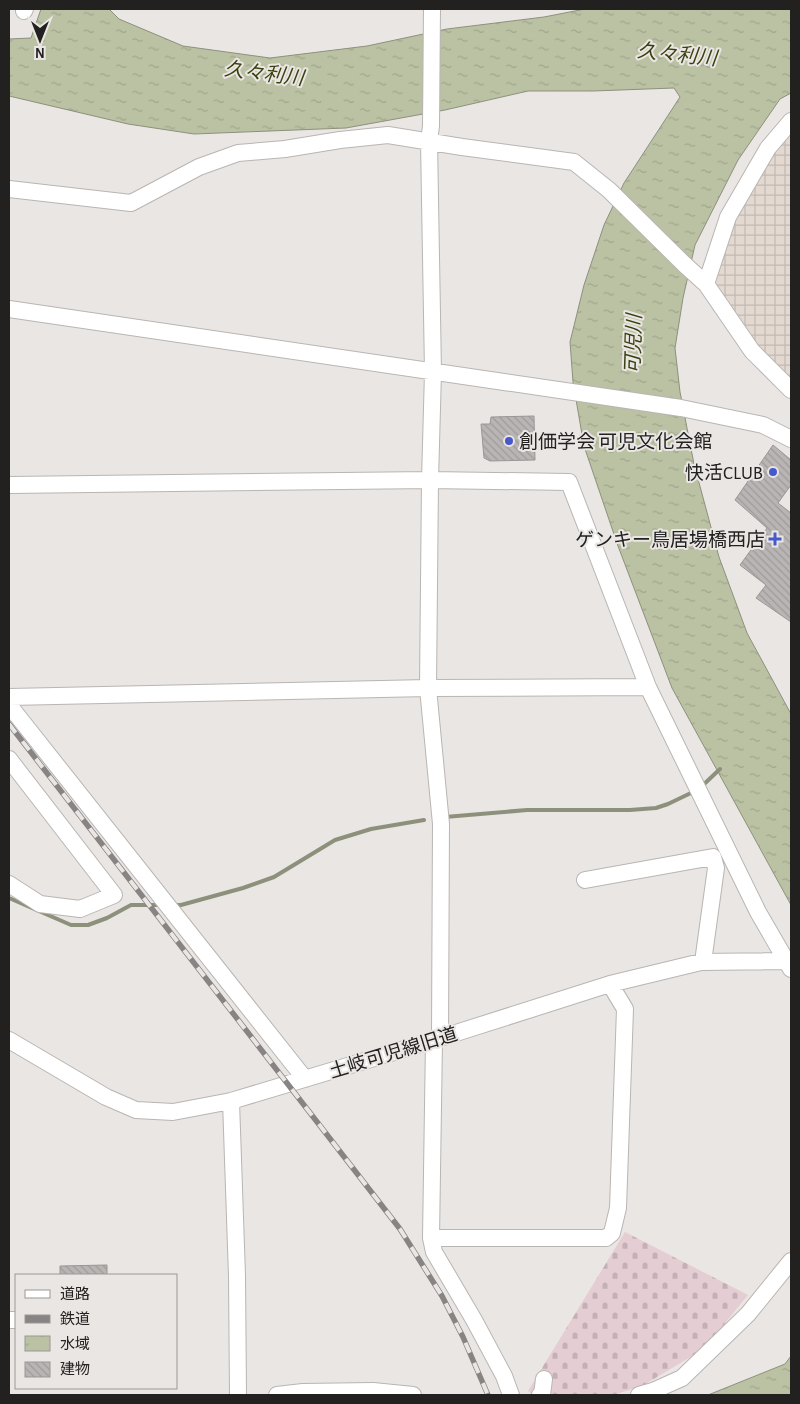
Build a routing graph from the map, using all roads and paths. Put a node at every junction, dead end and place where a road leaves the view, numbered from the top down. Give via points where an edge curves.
1 (432, 9) edge
2 (791, 121) edge
3 (430, 134) junction
4 (9, 189) edge
5 (706, 284) junction
6 (9, 309) edge
7 (433, 372) junction
8 (791, 390) edge
9 (791, 439) edge
10 (430, 480) junction
11 (9, 485) edge
12 (648, 687) junction
13 (428, 688) junction
14 (9, 697) edge
15 (9, 705) edge
16 (9, 759) edge
17 (584, 880) dead end
18 (9, 884) edge
19 (703, 962) junction
20 (789, 964) edge
21 (610, 984) junction
22 (437, 1038) junction
23 (9, 1040) edge
24 (305, 1079) junction
25 (231, 1101) junction
26 (431, 1238) junction
27 (791, 1261) edge
28 (544, 1379) dead end
29 (238, 1395) edge
30 (277, 1395) edge
31 (413, 1395) edge
32 (511, 1395) edge
33 (540, 1395) edge
34 (639, 1395) edge

1 - 3 street
2 - 5 street via 768,148 728,217
3 - 4 street via 340,140 238,154 199,167 131,203
3 - 5 street via 462,147 574,162 609,190
3 - 7 street
5 - 8 street via 752,351
6 - 7 street
7 - 9 street via 682,408 763,425
7 - 10 street
10 - 11 street
10 - 12 street via 569,482
10 - 13 street
12 - 13 street
12 - 20 street via 758,912
13 - 14 street
13 - 22 street via 441,824
15 - 24 street
16 - 18 street via 114,895 80,909 40,904
17 - 19 street via 712,857 716,868
19 - 20 street, 土岐可児線旧道
19 - 21 street, 土岐可児線旧道
21 - 22 street, 土岐可児線旧道
21 - 26 street via 625,1009 618,1208 612,1234 606,1238
22 - 24 street, 土岐可児線旧道
22 - 26 street
23 - 25 street, 土岐可児線旧道 via 106,1097 136,1110 173,1112
24 - 25 street, 土岐可児線旧道
25 - 29 street
26 - 32 street via 434,1252 474,1320
27 - 34 street via 748,1314 682,1378
28 - 33 street
30 - 31 street via 374,1391

